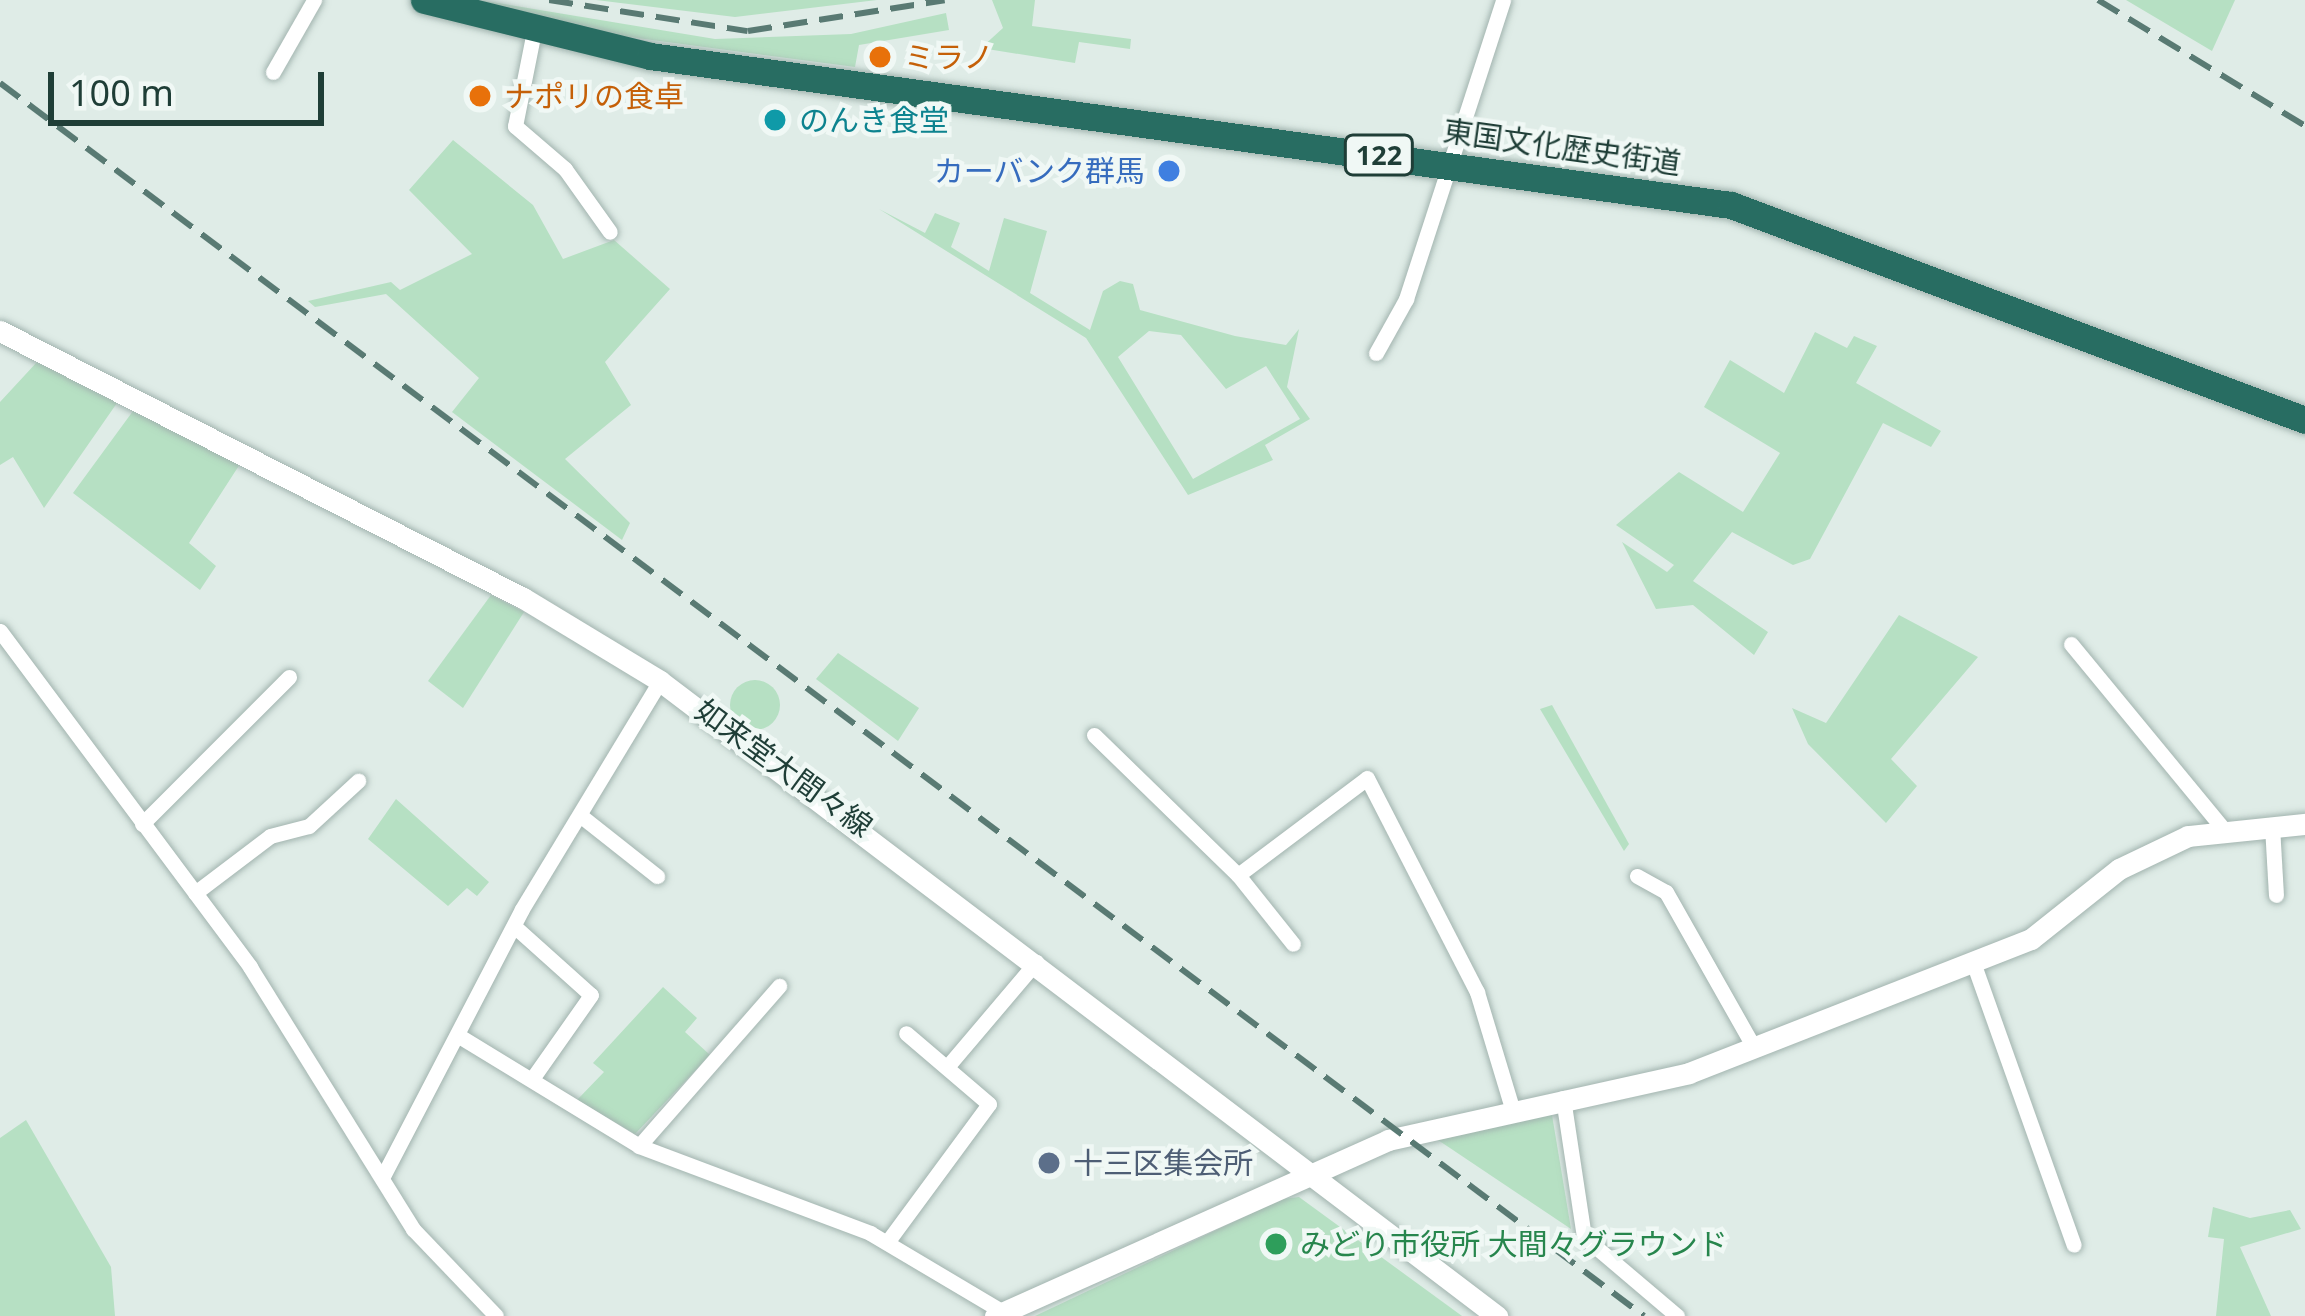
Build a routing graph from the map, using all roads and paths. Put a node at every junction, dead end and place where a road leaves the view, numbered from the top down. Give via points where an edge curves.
1 (314, 0) edge
2 (424, 0) edge
3 (1503, 0) edge
4 (534, 31) junction
5 (273, 72) dead end
6 (1444, 164) junction
7 (610, 232) dead end
8 (0, 331) edge
9 (1376, 352) dead end
10 (2305, 421) edge
11 (0, 631) edge
12 (2071, 644) dead end
13 (289, 677) dead end
14 (660, 680) junction
15 (1094, 735) dead end
16 (358, 782) dead end
17 (581, 816) junction
18 (142, 824) junction
19 (2305, 824) edge
20 (2272, 826) junction
21 (2222, 827) junction
22 (1238, 875) junction
23 (1637, 875) dead end
24 (656, 876) dead end
25 (195, 893) junction
26 (2276, 895) dead end
27 (514, 926) junction
28 (1293, 944) dead end
29 (1036, 962) junction
30 (1972, 962) junction
31 (779, 986) dead end
32 (906, 1033) dead end
33 (459, 1036) junction
34 (1755, 1048) junction
35 (947, 1066) junction
36 (532, 1079) junction
37 (1563, 1098) junction
38 (1512, 1108) junction
39 (639, 1146) junction
40 (1308, 1174) junction
41 (382, 1178) junction
42 (888, 1241) junction
43 (2074, 1245) dead end
44 (999, 1314) edge
45 (496, 1316) edge
46 (1496, 1316) edge
47 (1677, 1316) edge

1 - 5 street
2 - 4 highway, 東国文化歴史街道 / 122
3 - 6 street
4 - 6 highway, 東国文化歴史街道 / 122
4 - 7 street via 515,126 566,170
6 - 9 street via 1403,308
6 - 10 highway, 東国文化歴史街道 / 122 via 1796,224
8 - 14 main road, 如来堂大間々線 via 523,598
11 - 18 street
12 - 21 street
13 - 18 street
14 - 17 street
14 - 29 main road, 如来堂大間々線
15 - 22 street
16 - 25 street via 309,826 270,836
17 - 24 street
17 - 27 street
18 - 25 street
19 - 20 main road
20 - 21 main road
20 - 26 street
21 - 30 main road via 2136,859 2043,933
22 - 28 street
22 - 38 street via 1367,778 1477,992
23 - 34 street via 1666,892
25 - 41 street
27 - 33 street
27 - 36 street via 591,995
29 - 35 street
29 - 40 main road, 如来堂大間々線
30 - 34 main road
30 - 43 street
31 - 39 street
32 - 35 street
33 - 36 street
33 - 41 street
34 - 37 main road
35 - 42 street via 988,1109
36 - 39 street
37 - 38 main road
37 - 47 street via 1584,1237
38 - 40 main road via 1427,1126
39 - 42 street
40 - 44 main road
40 - 46 main road, 如来堂大間々線
41 - 45 street
42 - 44 street

